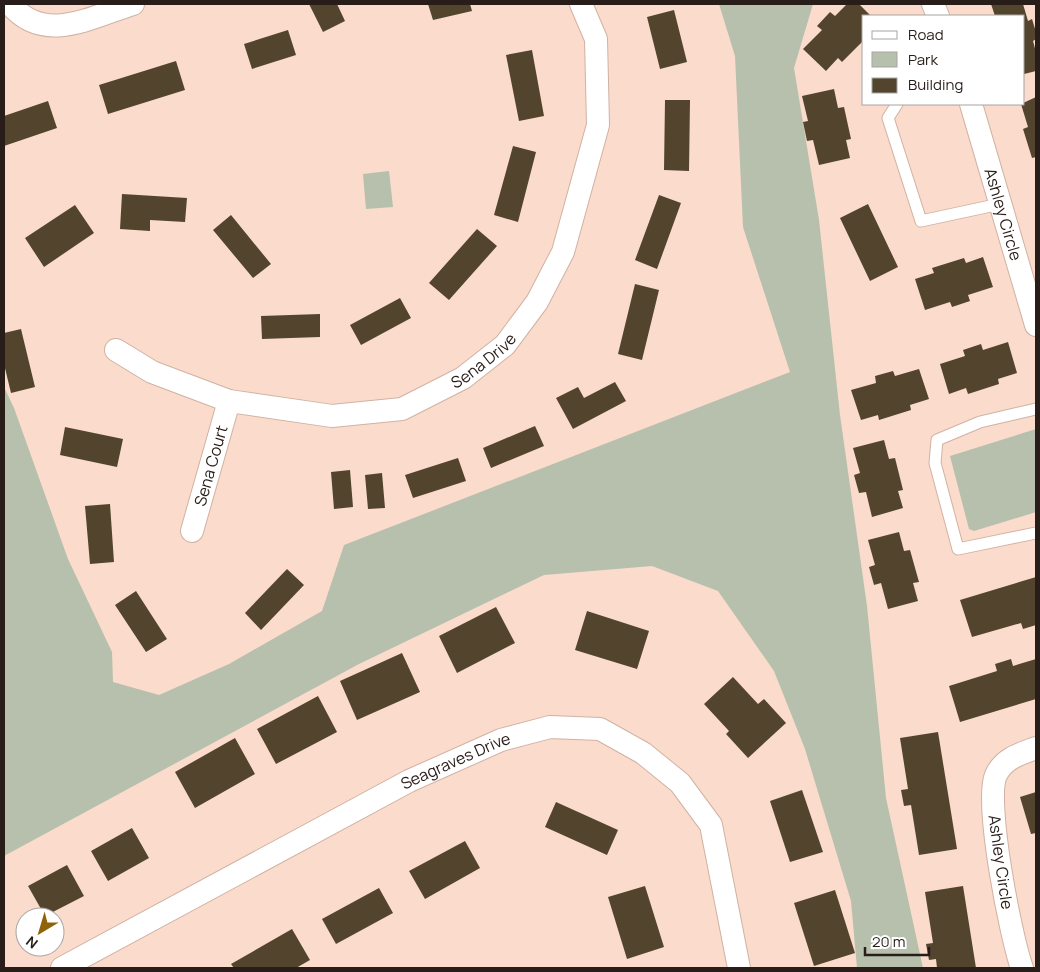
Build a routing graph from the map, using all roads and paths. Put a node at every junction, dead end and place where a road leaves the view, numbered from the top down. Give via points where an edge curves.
1 (10, 4) edge
2 (133, 4) edge
3 (581, 4) edge
4 (895, 105) edge
5 (971, 105) edge
6 (1000, 204) junction
7 (1036, 325) edge
8 (116, 350) dead end
9 (230, 401) junction
10 (1036, 409) edge
11 (192, 531) dead end
12 (1036, 533) edge
13 (1036, 748) edge
14 (62, 968) edge
15 (739, 968) edge
16 (1022, 968) edge

1 - 2 street via 44,26 60,27
3 - 9 street, Sena Drive via 596,39 598,125 563,252 537,302 505,345 463,378 402,409 332,416
4 - 6 lane via 888,118 921,221
5 - 6 street, Ashley Circle
6 - 7 street, Ashley Circle
8 - 9 street, Sena Drive via 152,372
9 - 11 street, Sena Court
10 - 12 lane via 980,422 937,440 935,462 958,549
13 - 16 street, Ashley Circle via 1008,758 996,776 992,813 1013,945
14 - 15 street, Seagraves Drive via 408,781 501,740 550,727 600,729 643,753 680,783 711,825

